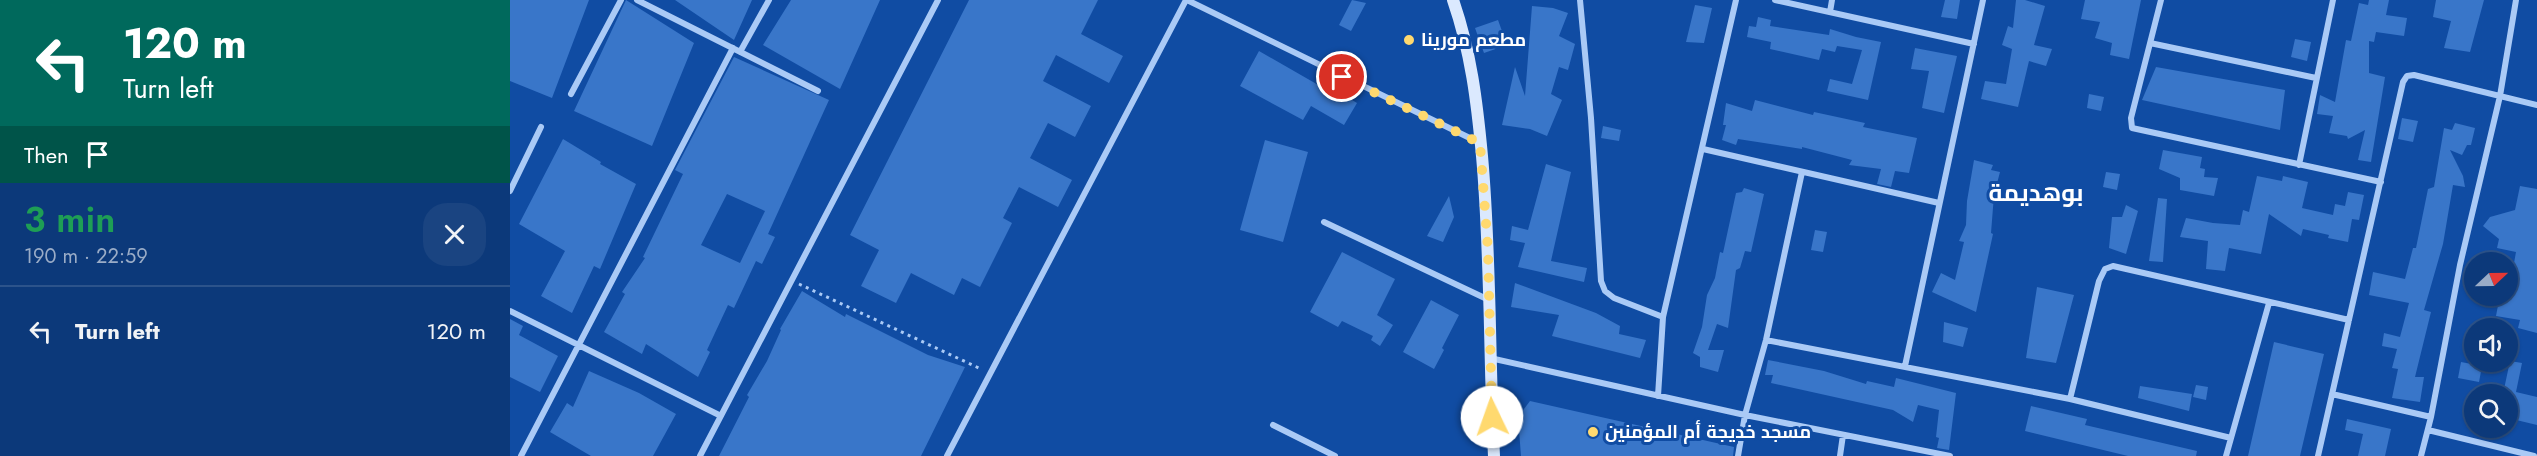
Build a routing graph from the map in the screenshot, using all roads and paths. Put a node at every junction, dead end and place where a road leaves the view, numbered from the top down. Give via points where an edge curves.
1 (621, 0) edge
2 (637, 0) edge
3 (769, 0) edge
4 (938, 0) edge
5 (1187, 0) edge
6 (1454, 0) edge
7 (1580, 0) edge
8 (1736, 0) edge
9 (1775, 0) edge
10 (1832, 0) edge
11 (1983, 0) edge
12 (2161, 0) edge
13 (2333, 0) edge
14 (2516, 0) edge
15 (1830, 12) junction
16 (1974, 44) junction
17 (2150, 44) junction
18 (733, 48) junction
19 (740, 52) junction
20 (2316, 78) junction
21 (818, 91) dead end
22 (570, 94) dead end
23 (2500, 96) junction
24 (2537, 105) edge
25 (541, 127) dead end
26 (1480, 143) junction
27 (1702, 148) junction
28 (2300, 165) junction
29 (1802, 172) junction
30 (2381, 182) junction
31 (510, 191) edge
32 (1939, 203) junction
33 (1324, 222) dead end
34 (793, 281) junction
35 (1489, 301) junction
36 (2269, 303) junction
37 (510, 311) edge
38 (1663, 317) junction
39 (2349, 320) junction
40 (1766, 340) junction
41 (578, 345) junction
42 (1489, 358) junction
43 (1905, 366) junction
44 (990, 374) junction
45 (2332, 394) junction
46 (1658, 396) junction
47 (2070, 399) junction
48 (1745, 415) junction
49 (721, 416) junction
50 (2431, 417) junction
51 (1273, 425) dead end
52 (2428, 430) junction
53 (1843, 435) junction
54 (2231, 438) junction
55 (521, 456) edge
56 (700, 456) edge
57 (947, 456) edge
58 (1335, 456) edge
59 (1494, 456) edge
60 (1738, 456) edge
61 (1840, 456) edge
62 (1950, 456) edge
63 (2226, 456) edge
64 (2318, 456) edge
65 (2421, 456) edge
66 (2534, 456) edge

1 - 22 street
2 - 18 street
3 - 19 street
4 - 34 street
5 - 26 street
5 - 44 street
6 - 26 main road via 1471,60
7 - 38 street via 1601,281 1614,298
8 - 27 street
9 - 15 street
10 - 15 street
11 - 16 street
12 - 17 street
13 - 20 street
14 - 23 street
15 - 16 street
16 - 32 street
17 - 20 street
17 - 28 street via 2131,118 2132,128
18 - 19 street
18 - 41 street
19 - 21 street
20 - 28 street
23 - 24 street
23 - 30 street via 2408,76 2403,82
23 - 50 street via 2460,265
25 - 31 street
26 - 35 main road
27 - 29 street
27 - 38 street
28 - 30 street
29 - 32 street
29 - 40 street
30 - 39 street
32 - 43 street
33 - 35 street
34 - 44 path
34 - 49 street
35 - 42 main road
36 - 39 street
36 - 47 street via 2113,266 2106,269 2099,281
36 - 54 street
37 - 41 street
38 - 46 street
39 - 45 street
40 - 43 street
40 - 48 street
41 - 49 street
41 - 55 street
42 - 46 street
42 - 59 main road
43 - 47 street
44 - 57 street
45 - 50 street
45 - 64 street
46 - 48 street
47 - 54 street
48 - 53 street
48 - 60 street
49 - 56 street
50 - 52 street
51 - 58 street
52 - 65 street
52 - 66 street
53 - 61 street
53 - 62 street
54 - 63 street

